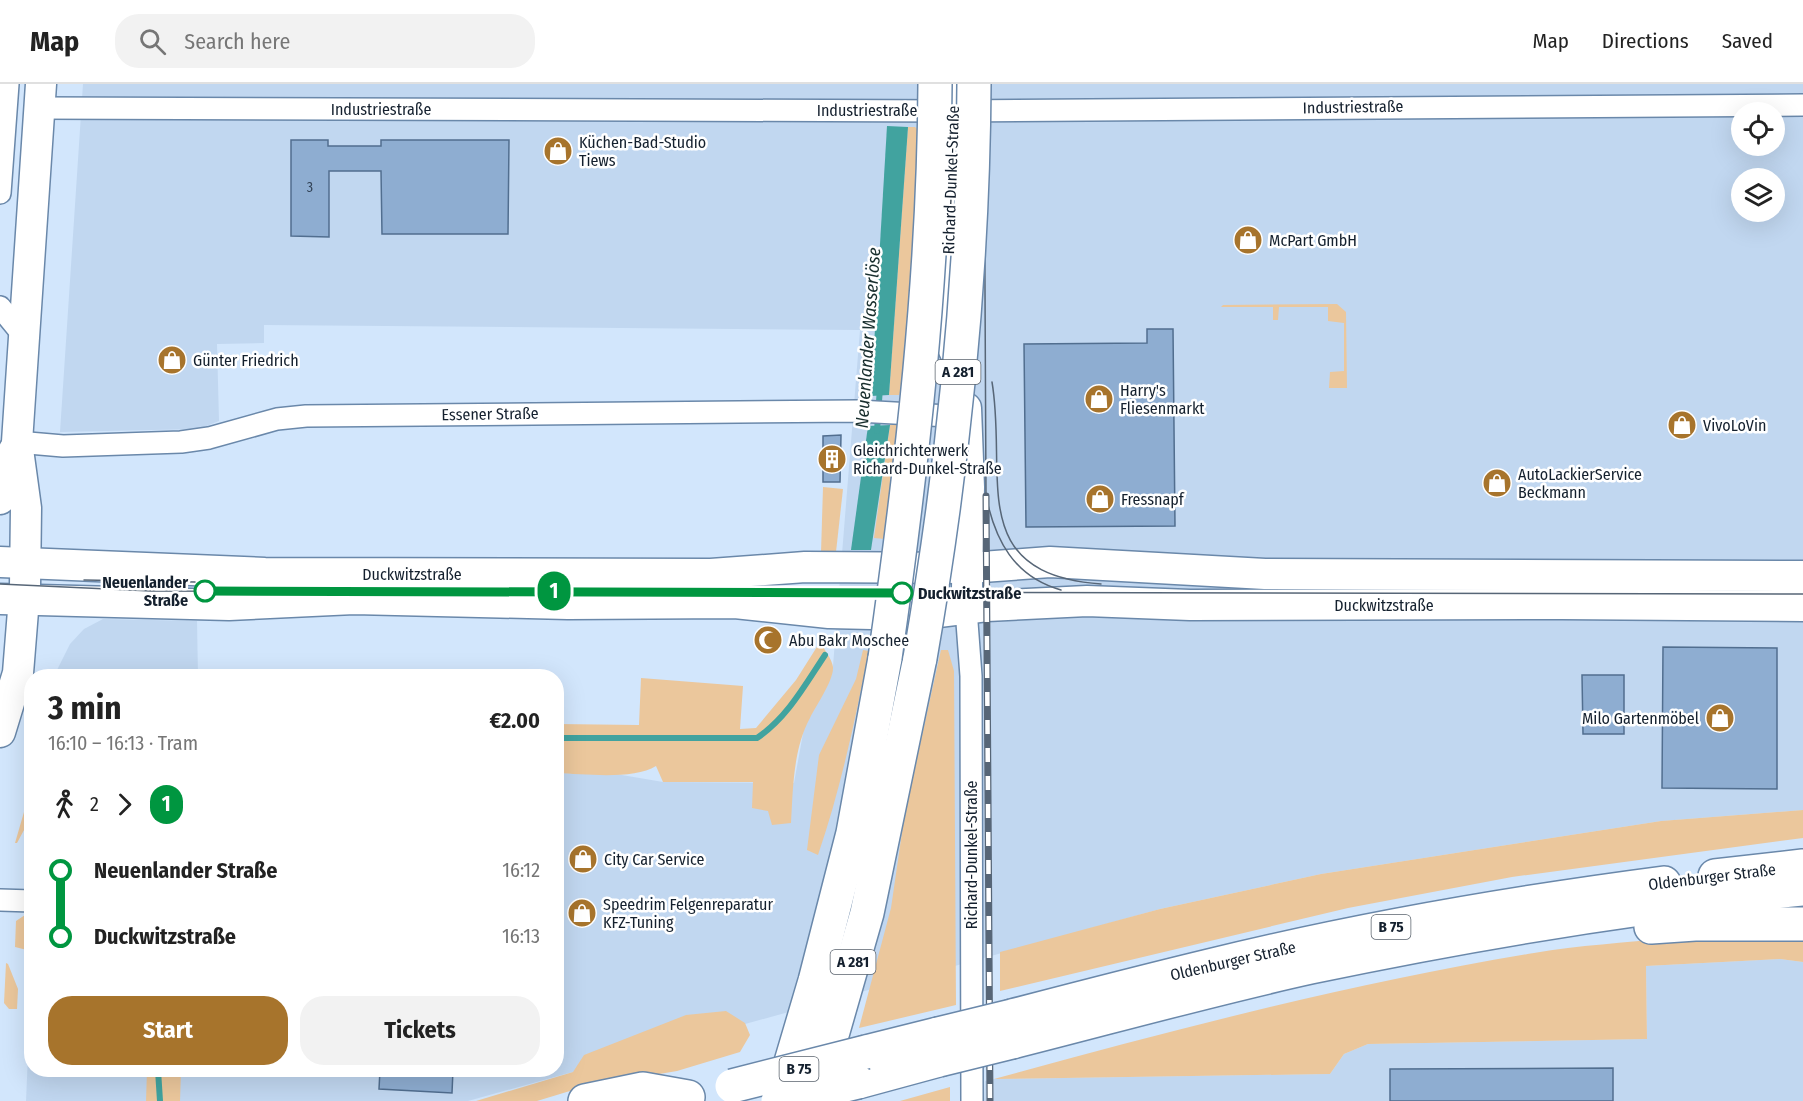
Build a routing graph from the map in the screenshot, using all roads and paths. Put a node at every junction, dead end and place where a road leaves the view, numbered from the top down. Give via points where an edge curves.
1 (8, 84) edge
2 (935, 84) edge
3 (974, 84) edge
4 (40, 96) edge
5 (953, 98) edge
6 (1803, 105) edge
7 (0, 193) edge
8 (0, 307) edge
9 (23, 335) junction
10 (966, 417) junction
11 (17, 442) junction
12 (0, 499) edge
13 (13, 563) edge
14 (968, 568) junction
15 (1803, 576) edge
16 (12, 599) edge
17 (1803, 606) edge
18 (966, 609) junction
19 (0, 732) edge
20 (1794, 864) edge
21 (1803, 889) edge
22 (0, 900) edge
23 (24, 902) edge
24 (1600, 915) junction
25 (1803, 924) edge
26 (1012, 1029) junction
27 (862, 1067) junction
28 (680, 1099) edge
29 (585, 1101) edge
30 (779, 1101) edge
31 (813, 1101) edge
32 (972, 1101) edge

1 - 7 street
2 - 30 highway, A 281, bridge via 932,217 922,364 885,658 853,833
3 - 31 highway, A 281, bridge via 963,317 935,567 867,913
4 - 5 street, Industriestraße
4 - 9 main road
5 - 6 street, Industriestraße
5 - 10 main road, Richard-Dunkel-Straße via 946,333 964,372
8 - 9 street
9 - 11 main road
10 - 11 street, Essener Straße via 897,411 306,416 181,442 63,446
10 - 14 main road, Richard-Dunkel-Straße
11 - 12 main road
11 - 13 main road via 26,508
13 - 14 main road, Duckwitzstraße via 265,573 711,574 805,567
13 - 16 main road
14 - 15 main road, Duckwitzstraße via 1050,562 1265,574
14 - 18 main road
16 - 18 main road, Duckwitzstraße via 229,605 354,599 735,603 829,613 914,615
16 - 19 main road via 18,673
17 - 18 main road, Duckwitzstraße via 1190,605 1087,601
18 - 32 street, Richard-Dunkel-Straße via 971,676
20 - 26 highway, Oldenburger Straße / B 75 via 1527,902 1372,930 1210,966
21 - 24 highway, Oldenburger Straße / B 75
22 - 23 street
24 - 25 highway via 1649,927
24 - 26 highway, Oldenburger Straße / B 75 via 1310,968
26 - 27 highway, Oldenburger Straße / B 75, bridge
27 - 28 highway, Oldenburger Straße / B 75, bridge via 732,1086
27 - 30 highway, Oldenburger Straße / B 75, bridge
28 - 29 highway via 643,1089

